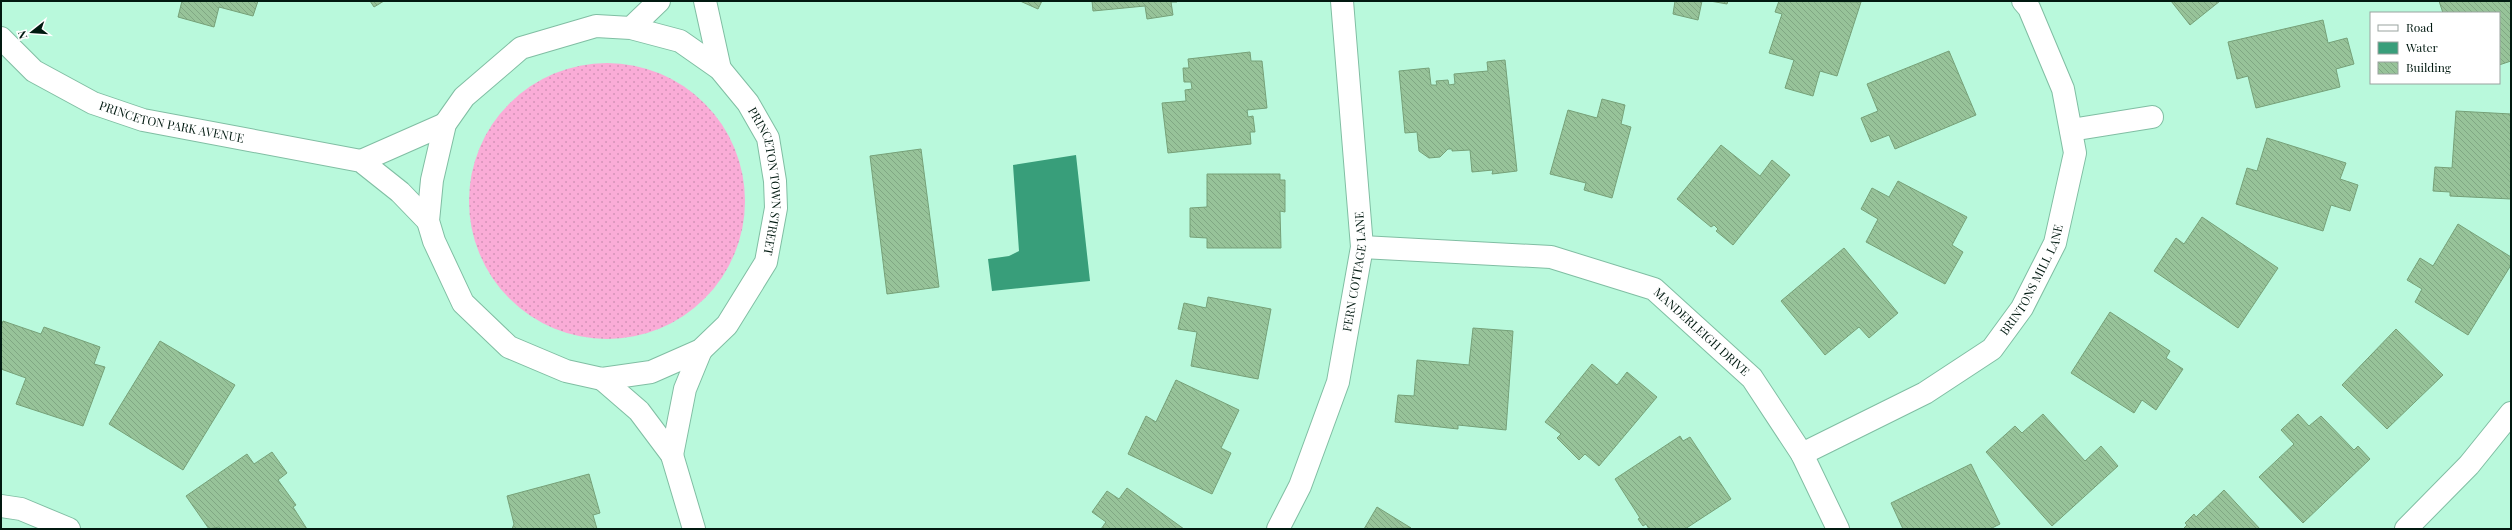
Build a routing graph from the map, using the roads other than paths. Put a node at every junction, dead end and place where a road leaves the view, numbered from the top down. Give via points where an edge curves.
1 (659, 1) edge
2 (705, 1) edge
3 (1342, 1) edge
4 (2023, 1) edge
5 (631, 28) junction
6 (1, 38) edge
7 (720, 69) junction
8 (2152, 117) dead end
9 (445, 124) junction
10 (2071, 130) junction
11 (362, 161) junction
12 (428, 221) junction
13 (1362, 247) junction
14 (701, 350) junction
15 (602, 379) junction
16 (2511, 412) edge
17 (1802, 454) junction
18 (672, 456) junction
19 (1, 506) edge
20 (69, 529) edge
21 (694, 529) edge
22 (1278, 529) edge
23 (1838, 529) edge
24 (2406, 529) edge

1 - 5 street
2 - 7 street, PRINCETON TOWN STREET
3 - 13 street, FERN COTTAGE LANE
4 - 10 street, BRINTONS MILL LANE via 2029,8 2063,89
5 - 7 street, PRINCETON TOWN STREET via 680,41
5 - 9 street, PRINCETON TOWN STREET via 596,26 521,48 464,97
6 - 11 street, PRINCETON PARK AVENUE via 34,71 93,104 143,120
7 - 14 street, PRINCETON TOWN STREET via 748,103 768,138 775,181 776,208 766,262 727,325
8 - 10 street
9 - 11 street
9 - 12 street, PRINCETON TOWN STREET via 432,180
10 - 17 street, BRINTONS MILL LANE via 2075,153 2055,243 2022,308 1992,348 1925,393
11 - 12 street, PRINCETON PARK AVENUE via 400,192
12 - 15 street, PRINCETON TOWN STREET via 434,241 463,303 508,347 566,371
13 - 17 street, MANDERLEIGH DRIVE via 1551,257 1654,289 1752,378
13 - 22 street, FERN COTTAGE LANE via 1338,382 1300,486
14 - 15 street, PRINCETON TOWN STREET via 651,372
14 - 18 street via 685,389
15 - 18 street via 640,411
16 - 24 street via 2469,465
17 - 23 street, MANDERLEIGH DRIVE
18 - 21 street
19 - 20 street via 21,509

